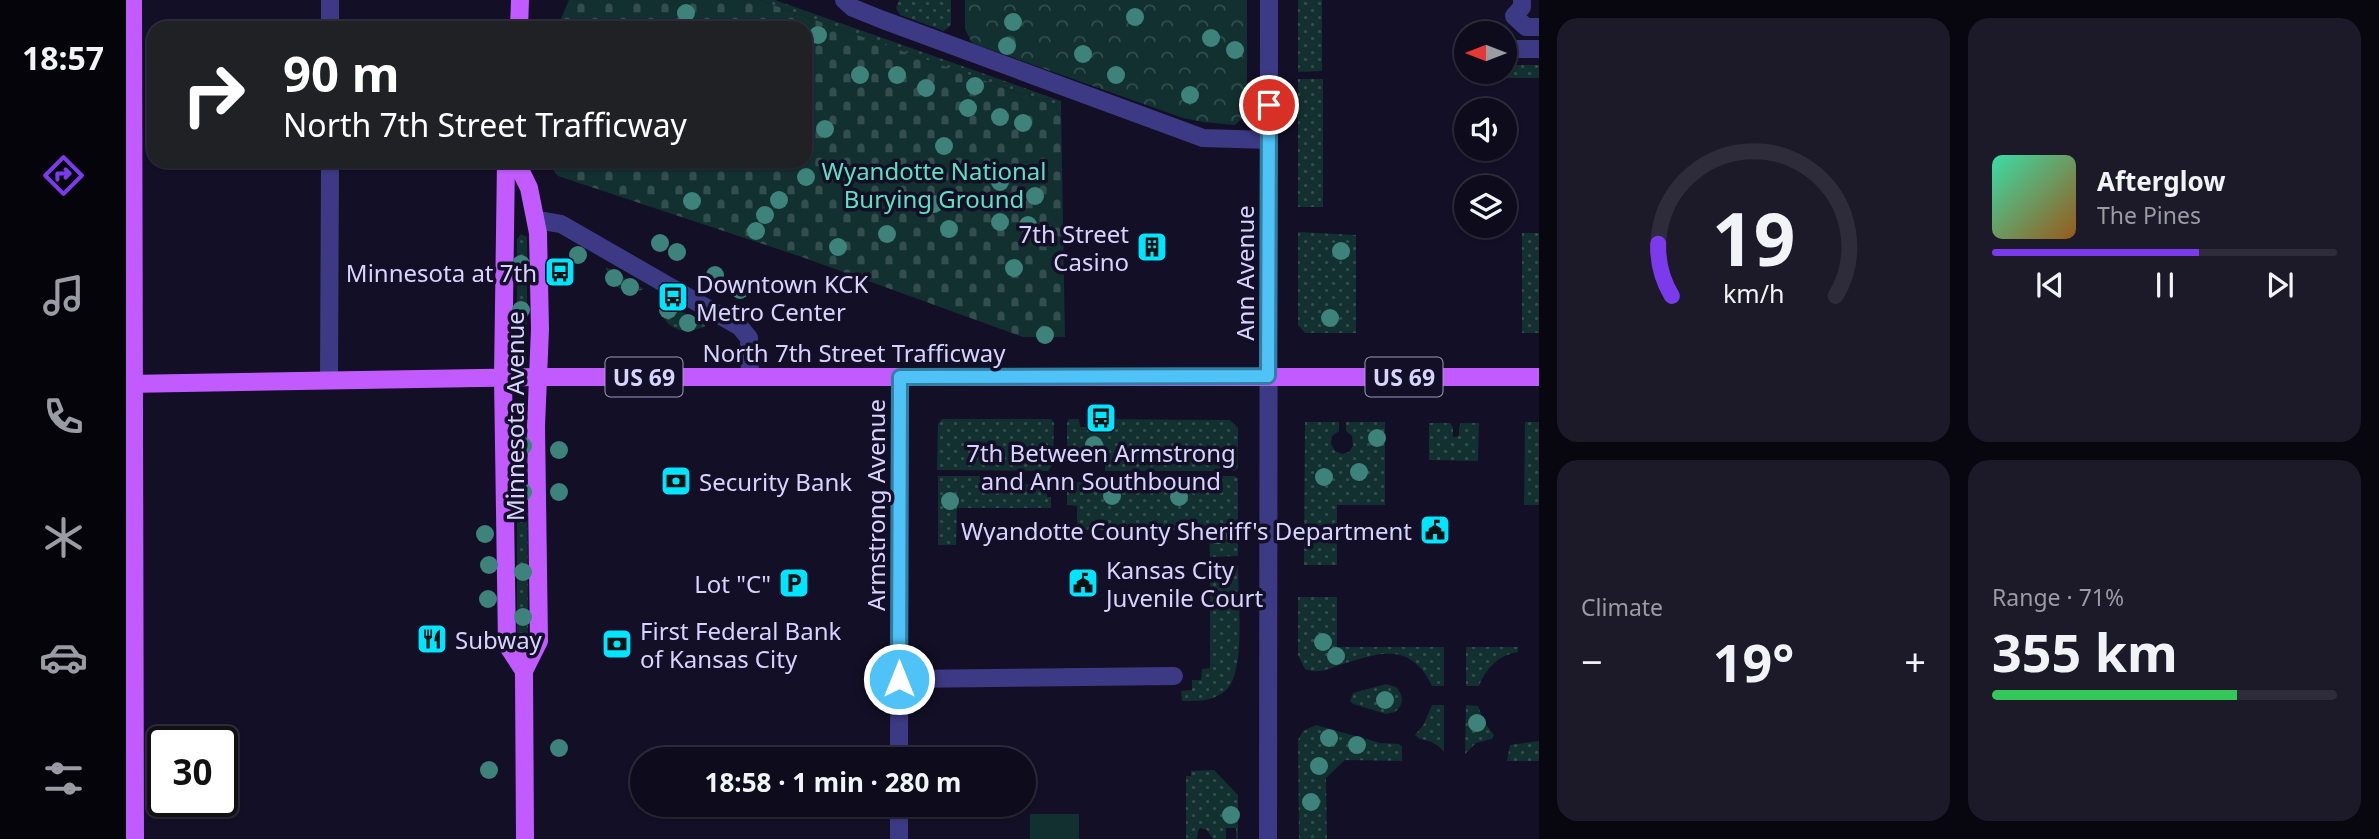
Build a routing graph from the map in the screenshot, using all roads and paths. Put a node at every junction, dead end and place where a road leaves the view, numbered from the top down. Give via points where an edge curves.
1 (133, 0) edge
2 (330, 0) edge
3 (520, 0) edge
4 (844, 0) edge
5 (1269, 0) edge
6 (1524, 8) edge
7 (330, 21) edge
8 (519, 21) edge
9 (1539, 27) edge
10 (1517, 49) edge
11 (1539, 49) edge
12 (1269, 140) junction
13 (330, 168) edge
14 (506, 168) edge
15 (519, 168) edge
16 (537, 220) junction
17 (750, 376) junction
18 (1268, 376) junction
19 (503, 377) junction
20 (538, 377) junction
21 (900, 377) junction
22 (1539, 377) edge
23 (329, 380) junction
24 (129, 384) edge
25 (524, 671) junction
26 (1174, 676) dead end
27 (899, 679) junction
28 (899, 747) edge
29 (899, 817) edge
30 (135, 839) edge
31 (524, 839) edge
32 (899, 839) edge
33 (1268, 839) edge

1 - 24 main road
2 - 7 street
3 - 8 main road
4 - 12 street via 883,20 1203,138
5 - 12 street, Ann Avenue
6 - 9 street via 1526,27
10 - 11 street
12 - 18 street, Ann Avenue
13 - 23 street
14 - 19 main road, Minnesota Avenue
15 - 16 main road, Minnesota Avenue
16 - 17 street via 561,224 740,327 749,338
16 - 20 main road, Minnesota Avenue
17 - 20 main road, North 7th Street Trafficway / US 69
17 - 21 main road, North 7th Street Trafficway / US 69
18 - 21 main road, North 7th Street Trafficway / US 69
18 - 22 main road, North 7th Street Trafficway / US 69
18 - 33 street, Ann Avenue
19 - 20 main road, North 7th Street Trafficway / US 69
19 - 23 main road, North 7th Street Trafficway / US 69
19 - 25 main road, Minnesota Avenue via 507,645
20 - 25 main road, Minnesota Avenue via 539,641
21 - 27 street, Armstrong Avenue
23 - 24 main road, North 7th Street Trafficway / US 69
24 - 30 main road
25 - 31 main road, Minnesota Avenue
26 - 27 street
27 - 28 street, Armstrong Avenue
29 - 32 street

